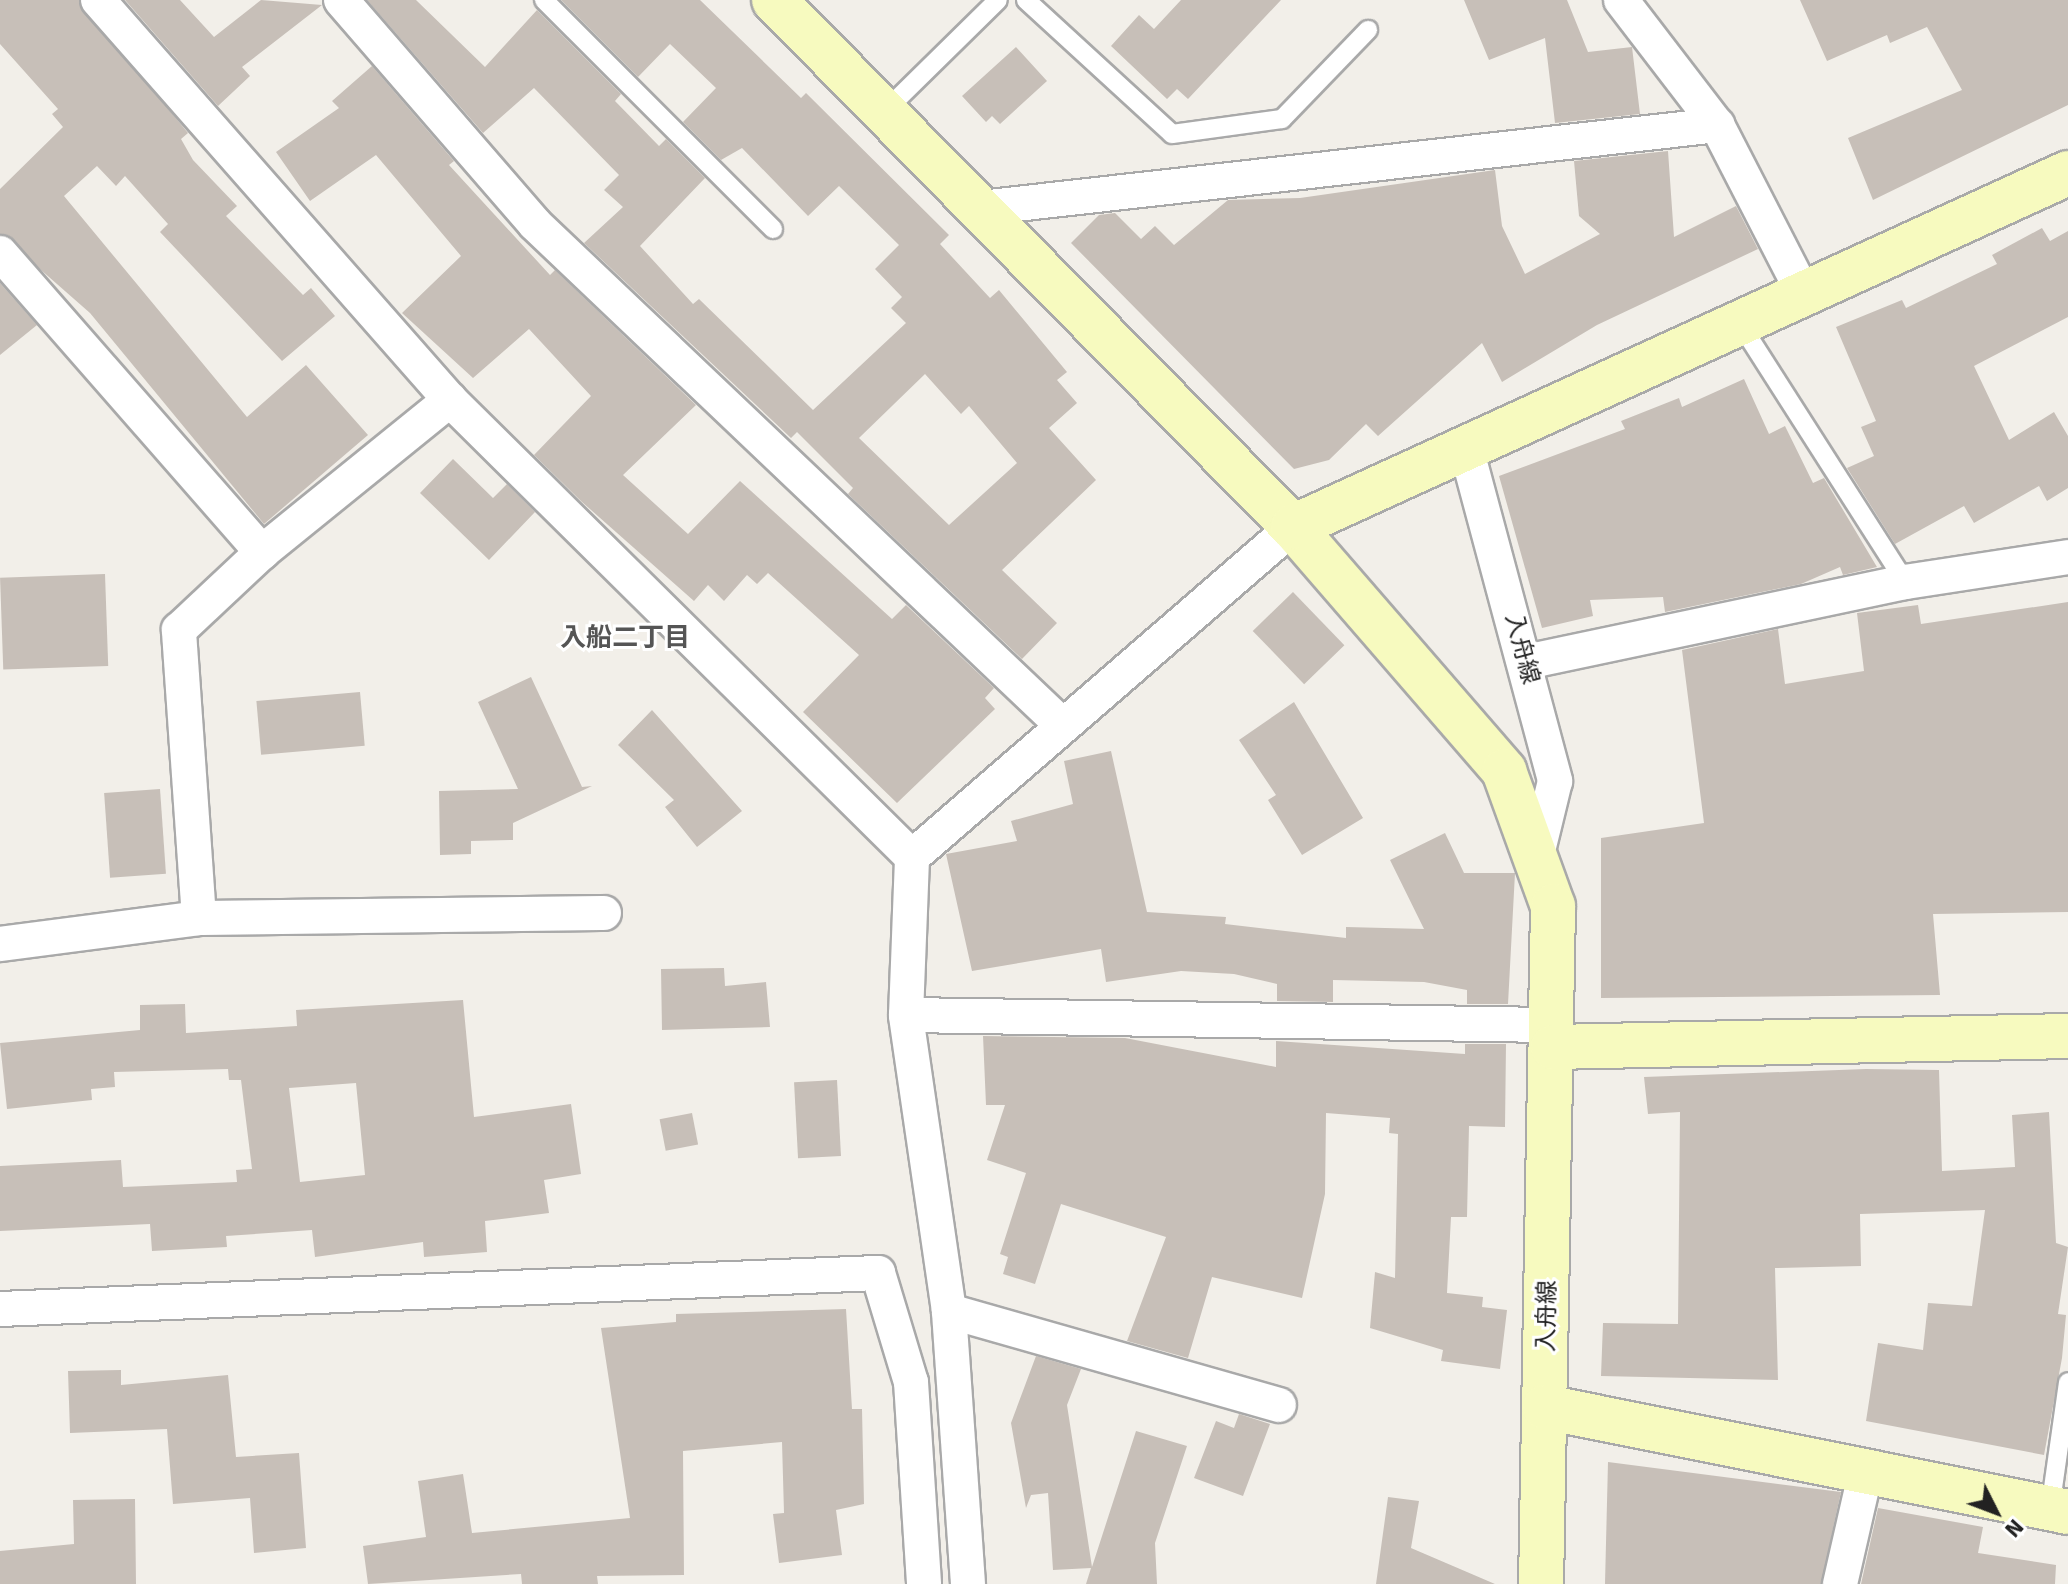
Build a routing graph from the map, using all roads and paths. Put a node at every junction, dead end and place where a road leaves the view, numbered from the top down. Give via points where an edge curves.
1 (98, 0) edge
2 (341, 0) edge
3 (544, 0) edge
4 (774, 0) edge
5 (998, 0) edge
6 (1026, 0) edge
7 (1621, 0) edge
8 (1368, 30) dead end
9 (885, 111) junction
10 (1717, 125) junction
11 (2068, 173) edge
12 (981, 208) junction
13 (773, 229) dead end
14 (0, 253) edge
15 (1803, 292) junction
16 (1739, 322) junction
17 (450, 400) junction
18 (1466, 448) junction
19 (1293, 527) junction
20 (262, 552) junction
21 (2068, 557) edge
22 (1905, 582) junction
23 (1526, 662) junction
24 (1061, 724) junction
25 (1538, 851) junction
26 (912, 857) junction
27 (604, 913) dead end
28 (199, 918) junction
29 (0, 944) edge
30 (906, 1015) junction
31 (1551, 1036) junction
32 (2068, 1036) edge
33 (0, 1309) edge
34 (949, 1311) junction
35 (2068, 1382) edge
36 (1279, 1405) dead end
37 (1545, 1407) junction
38 (1865, 1475) junction
39 (2059, 1511) edge
40 (924, 1584) edge
41 (968, 1584) edge
42 (1541, 1584) edge
43 (1840, 1584) edge

1 - 17 street
2 - 24 street via 535,224
3 - 13 lane
4 - 9 street, 入舟線
5 - 9 lane
6 - 8 lane via 1172,134 1282,119
7 - 10 street
9 - 12 street, 入舟線
10 - 12 street
10 - 15 street
11 - 15 street
12 - 19 street, 入舟線
14 - 20 street
15 - 16 street
16 - 18 street
16 - 22 lane
17 - 20 street
17 - 26 street
18 - 19 street
18 - 23 street, 入舟線
19 - 24 street
19 - 25 street, 入舟線 via 1504,771
20 - 28 street via 179,630
21 - 22 street
22 - 23 street
23 - 25 street, 入舟線 via 1555,781
24 - 26 street
25 - 31 street, 入舟線 via 1553,906
26 - 30 street
27 - 28 street
28 - 29 street
30 - 31 street
30 - 34 street
31 - 32 street
31 - 37 street, 入舟線
33 - 40 street via 878,1273 911,1382
34 - 36 street
34 - 41 street
35 - 39 lane
37 - 38 street
37 - 42 street, 入舟線
38 - 39 street
38 - 43 street

